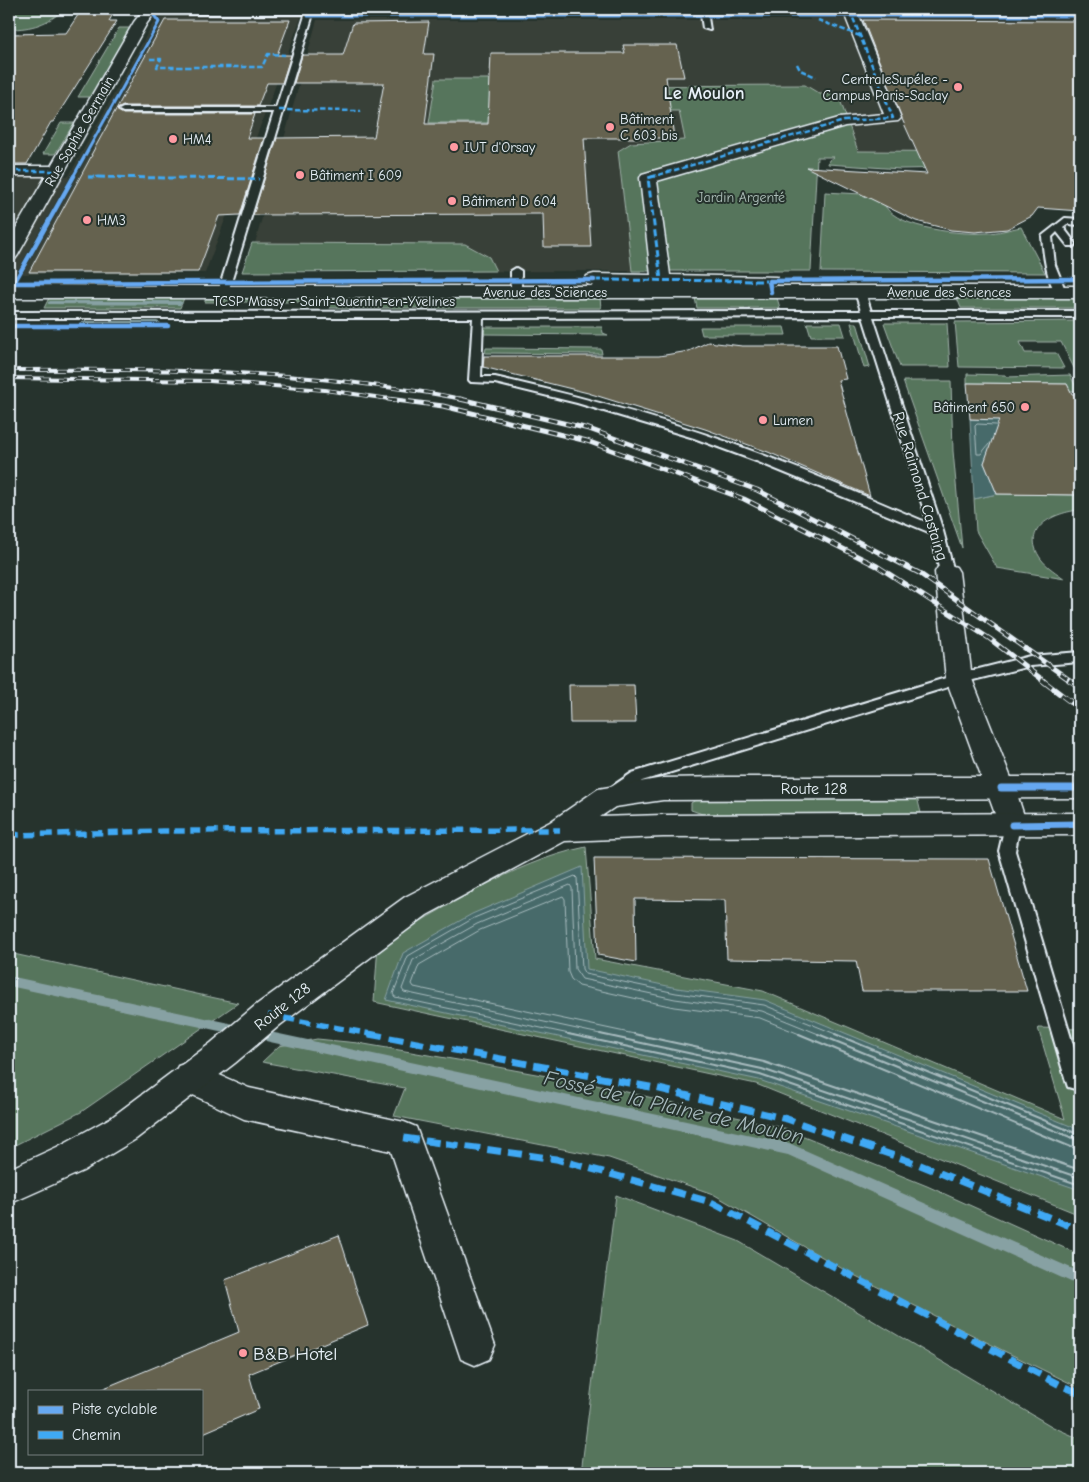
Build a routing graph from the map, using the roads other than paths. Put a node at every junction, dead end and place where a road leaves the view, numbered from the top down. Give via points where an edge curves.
1 (150, 10) edge
2 (448, 10) edge
3 (528, 10) edge
4 (667, 10) edge
5 (702, 10) junction
6 (1080, 10) edge
7 (310, 11) junction
8 (853, 18) dead end
9 (707, 28) dead end
10 (123, 110) dead end
11 (280, 110) junction
12 (9, 171) edge
13 (56, 171) junction
14 (1080, 222) edge
15 (1058, 227) junction
16 (1070, 244) dead end
17 (9, 255) edge
18 (516, 270) dead end
19 (594, 280) dead end
20 (769, 281) dead end
21 (652, 282) junction
22 (9, 292) edge
23 (223, 292) junction
24 (516, 292) junction
25 (860, 292) junction
26 (1061, 292) junction
27 (1080, 292) edge
28 (478, 314) junction
29 (1080, 314) edge
30 (9, 315) edge
31 (868, 315) junction
32 (937, 531) junction
33 (947, 572) joint
34 (1080, 657) edge
35 (960, 679) junction
36 (1001, 788) junction
37 (1080, 788) edge
38 (608, 797) junction
39 (1080, 824) edge
40 (1012, 825) junction
41 (560, 830) junction
42 (190, 1077) junction
43 (1075, 1081) dead end
44 (9, 1187) edge
45 (475, 1344) dead end

1 - 7 street
1 - 13 street, Rue Sophie Germain
2 - 3 street
2 - 7 street
3 - 4 street
4 - 5 street
5 - 6 street
5 - 9 lane
7 - 11 lane
8 - 21 street via 893,118 844,121 648,178
10 - 11 lane
11 - 23 lane
12 - 13 street
13 - 17 street, Rue Sophie Germain
14 - 15 lane via 1065,221
15 - 16 lane
15 - 26 lane via 1047,236 1050,265
18 - 24 lane
19 - 21 street
20 - 21 street
22 - 23 street, Avenue des Sciences
23 - 24 street, Avenue des Sciences
24 - 25 street, Avenue des Sciences
25 - 26 street, Avenue des Sciences
25 - 31 lane, Rue Raimond Castaing
26 - 27 street, Avenue des Sciences
28 - 30 lane, TCSP Massy - Saint-Quentin-en-Yvelines
28 - 31 lane, TCSP Massy - Saint-Quentin-en-Yvelines
28 - 32 lane via 474,380 495,380 580,400 698,436
29 - 31 lane, TCSP Massy - Saint-Quentin-en-Yvelines
31 - 32 lane, Rue Raimond Castaing
32 - 33 lane, Rue Raimond Castaing
33 - 35 street, Rue Raimond Castaing
34 - 35 lane via 1030,661
35 - 36 street, Rue Raimond Castaing
35 - 38 lane via 637,776
36 - 37 street, Route 128
36 - 38 street, Route 128 via 663,789
36 - 40 street, Rue Raimond Castaing
38 - 41 street, Route 128
39 - 40 street, Route 128
40 - 41 street, Route 128 via 663,826
40 - 43 lane via 1006,851
41 - 42 street, Route 128 via 416,906
42 - 44 street, Route 128 via 124,1128 70,1159
42 - 45 street via 244,1103 404,1138

